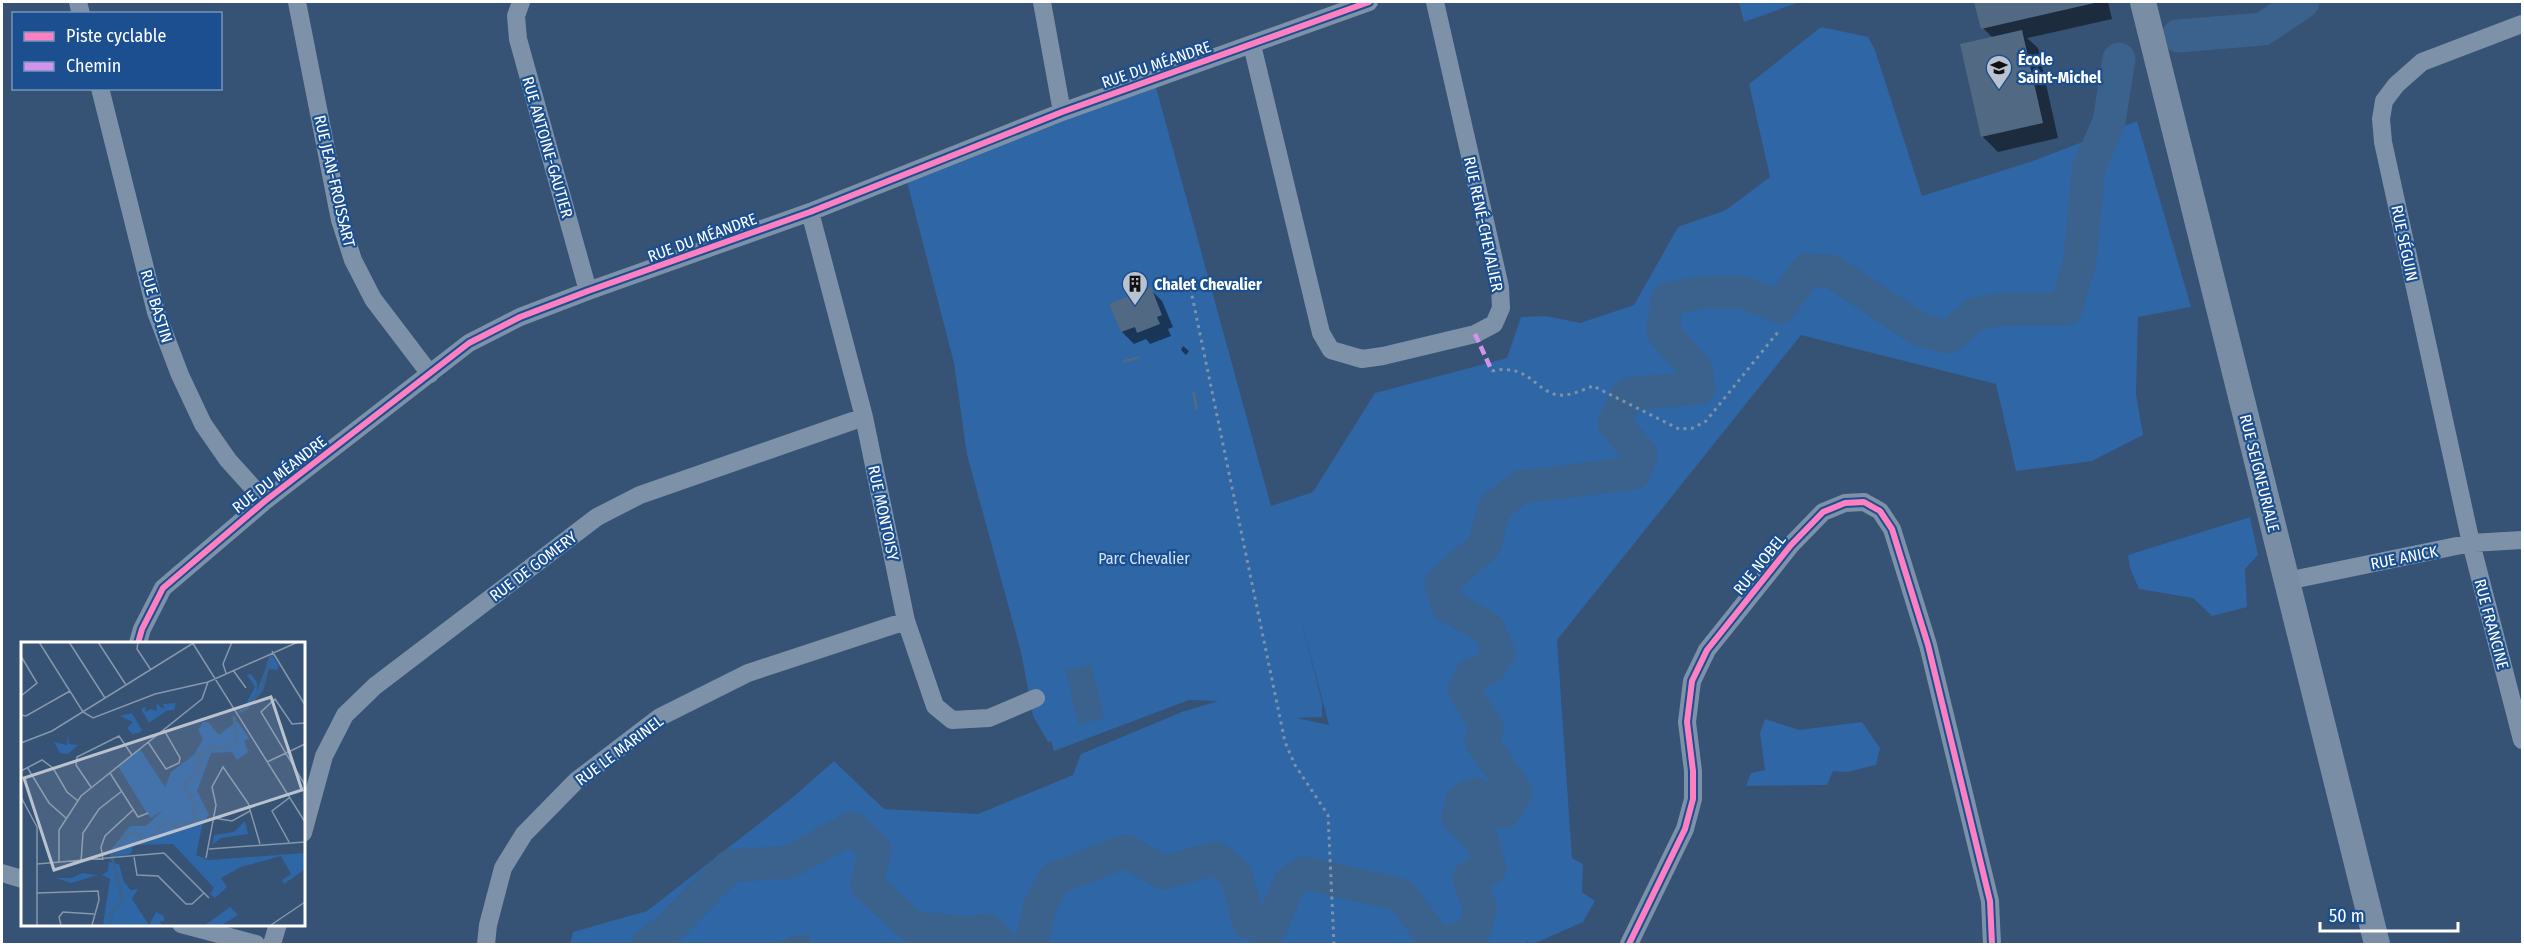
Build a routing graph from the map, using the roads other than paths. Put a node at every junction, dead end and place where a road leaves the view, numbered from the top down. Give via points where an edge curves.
1 (297, 2) edge
2 (521, 2) edge
3 (1042, 2) edge
4 (1369, 2) edge
5 (1435, 2) edge
6 (2144, 2) edge
7 (2523, 24) edge
8 (1252, 45) junction
9 (100, 90) edge
10 (1062, 112) junction
11 (810, 212) junction
12 (588, 291) junction
13 (430, 374) junction
14 (864, 417) junction
15 (265, 501) junction
16 (2523, 540) edge
17 (2471, 543) junction
18 (2287, 580) junction
19 (906, 621) junction
20 (138, 642) edge
21 (1036, 698) dead end
22 (2523, 740) edge
23 (304, 829) edge
24 (2, 873) edge
25 (21, 879) edge
26 (185, 925) edge
27 (278, 925) edge
28 (1630, 944) edge
29 (256, 945) edge
30 (272, 945) edge
31 (486, 945) edge
32 (1992, 945) edge
33 (2377, 945) edge

1 - 13 street, RUE JEAN-FROISSART via 340,220 353,260 373,299
2 - 12 street, RUE ANTOINE-GAUTIER via 516,16 518,39
3 - 10 street
4 - 8 street, RUE DU MÉANDRE
5 - 8 street, RUE RENÉ-CHEVALIER via 1500,286 1501,308 1494,324 1475,334 1383,356 1362,358 1331,350 1321,333
6 - 18 street, RUE SEIGNEURIALE
7 - 17 street, RUE SÉGUIN via 2422,62 2384,101 2381,119
8 - 10 street, RUE DU MÉANDRE
9 - 15 street, RUE BASTIN via 156,312 180,375 203,424 228,460
10 - 11 street, RUE DU MÉANDRE
11 - 12 street, RUE DU MÉANDRE
11 - 14 street, RUE MONTOISY
12 - 13 street, RUE DU MÉANDRE via 520,317 469,343
13 - 15 street, RUE DU MÉANDRE
14 - 19 street, RUE MONTOISY
14 - 23 street, RUE DE GOMERY via 640,495 597,517 375,686 345,716 324,756
15 - 20 street, RUE DU MÉANDRE via 163,588
16 - 17 street, RUE ANICK
17 - 18 street, RUE ANICK
17 - 22 street, RUE FRANCINE
18 - 33 street, RUE SEIGNEURIALE
19 - 21 street, RUE MONTOISY via 935,706 952,720 988,718
19 - 31 street, RUE LE MARINEL via 748,674 660,717 585,774 524,834 503,868
24 - 25 street
26 - 29 street
27 - 30 street
28 - 32 street, RUE NOBEL via 1685,829 1692,799 1687,722 1692,681 1707,650 1791,545 1823,512 1845,503 1864,502 1880,511 1892,529 1928,645 1990,901

